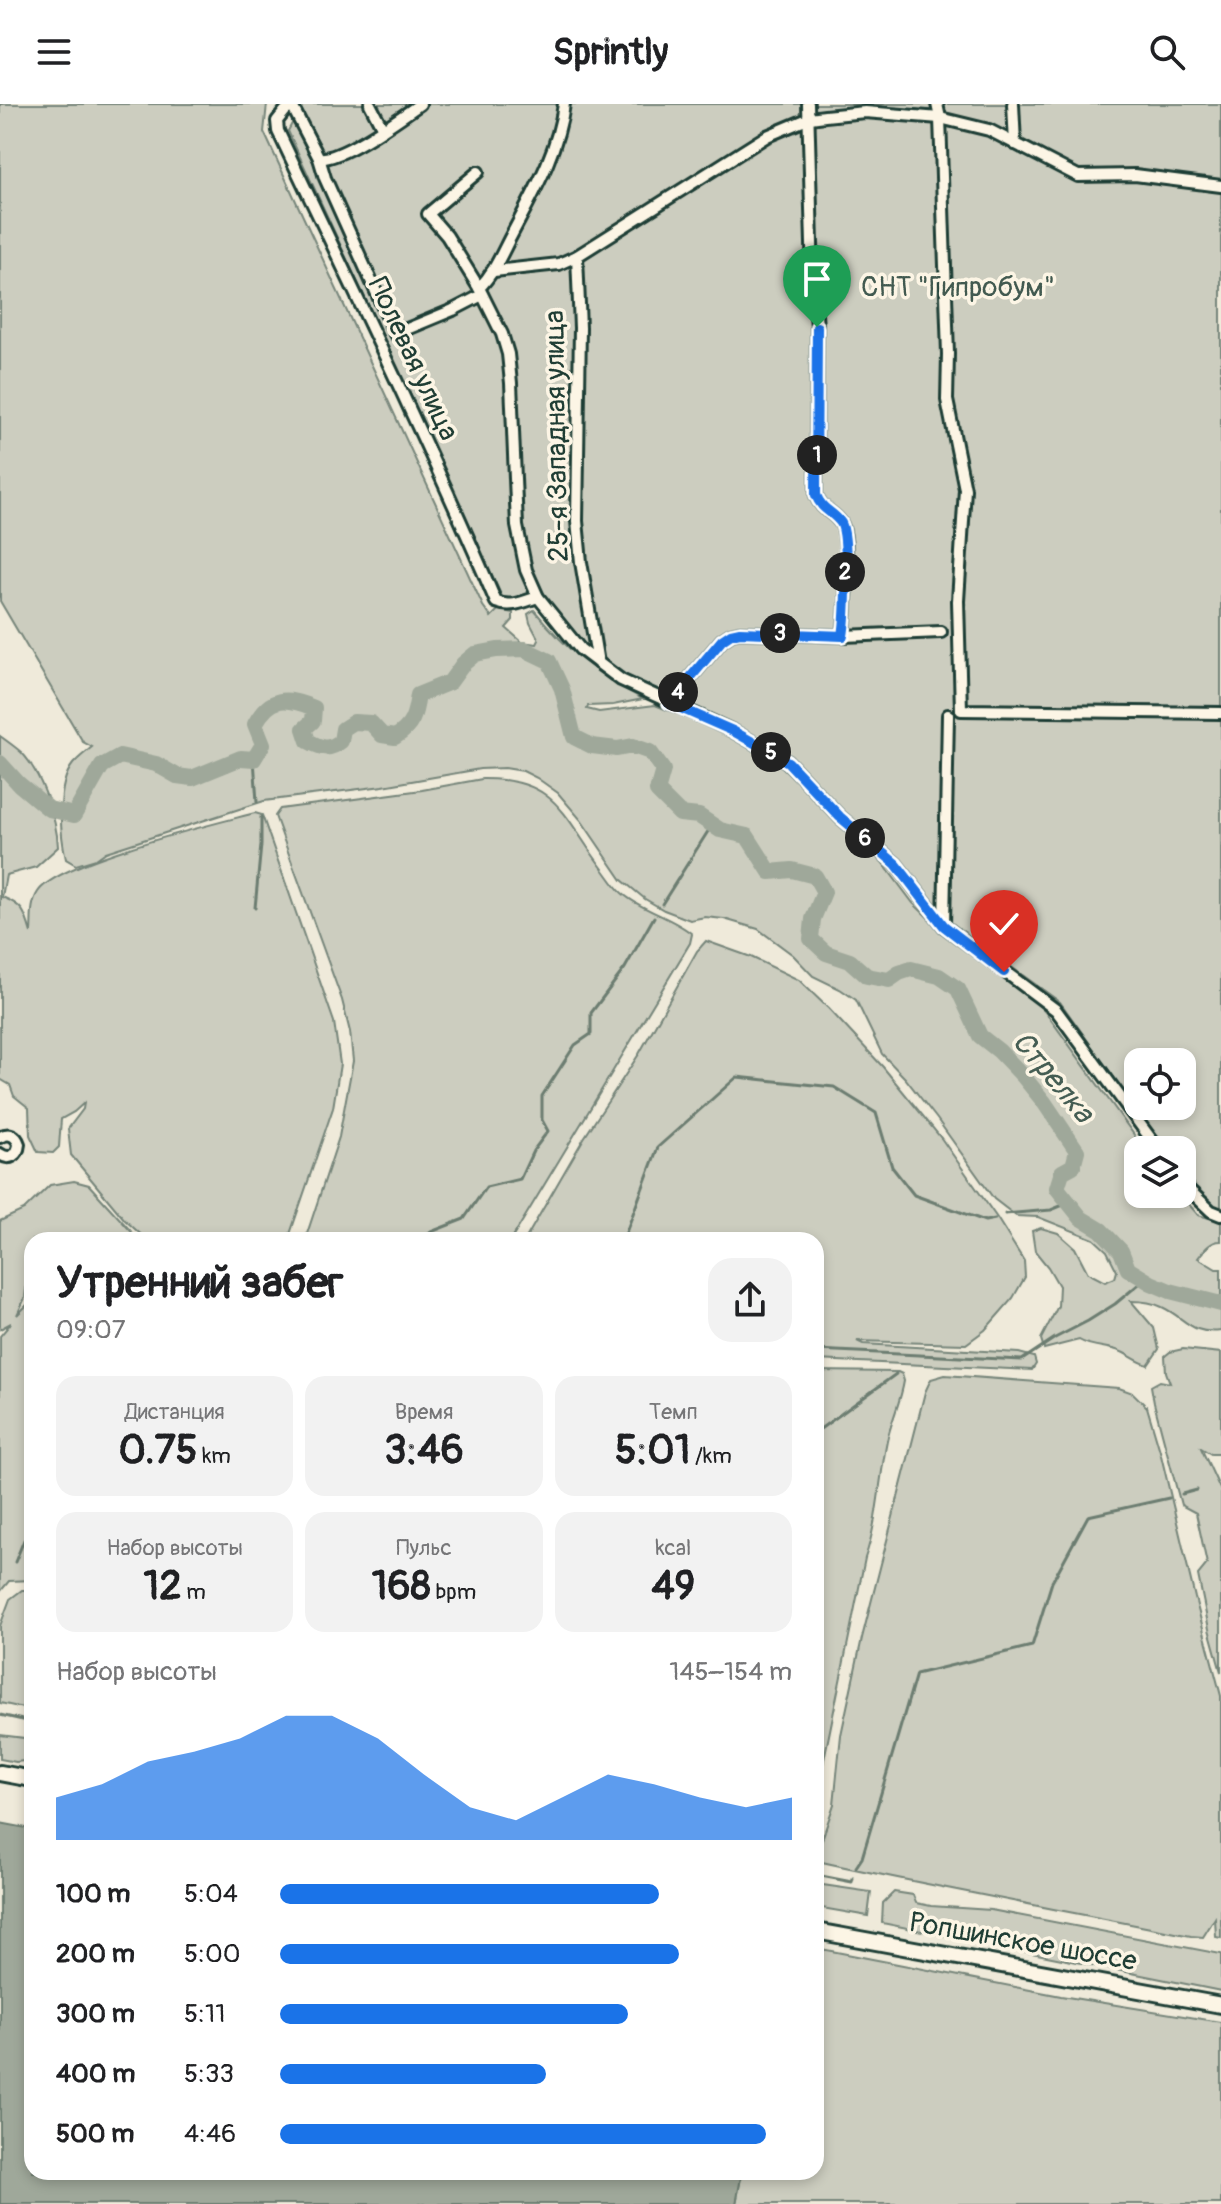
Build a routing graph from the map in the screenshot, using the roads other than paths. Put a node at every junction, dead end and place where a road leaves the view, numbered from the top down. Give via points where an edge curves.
1 (370, 104) edge
2 (420, 104) edge
3 (564, 104) edge
4 (808, 104) edge
5 (937, 104) edge
6 (1013, 104) edge
7 (292, 105) edge
8 (810, 118) junction
9 (940, 118) junction
10 (383, 129) junction
11 (1015, 144) junction
12 (319, 158) junction
13 (478, 172) dead end
14 (1221, 186) edge
15 (577, 256) junction
16 (494, 271) junction
17 (480, 292) junction
18 (538, 597) junction
19 (941, 632) dead end
20 (843, 636) junction
21 (598, 663) junction
22 (669, 703) junction
23 (1221, 713) edge
24 (948, 715) dead end
25 (944, 926) junction
26 (1149, 1136) edge
27 (0, 1137) edge
28 (0, 1154) edge
29 (1196, 1197) edge
30 (1221, 1215) edge
31 (0, 1773) edge
32 (24, 1778) edge
33 (824, 1932) edge
34 (1221, 2005) edge

1 - 10 street
2 - 10 street
3 - 16 street via 550,159
4 - 8 street
5 - 9 street
6 - 11 street
7 - 12 street
7 - 18 street, Полевая улица via 277,121 278,131 496,602 514,605
8 - 9 street via 865,112
8 - 15 street via 767,136
8 - 20 street via 816,495 841,523 846,539
9 - 11 street via 989,130
9 - 23 street via 947,400 965,489 958,601 961,710
10 - 12 street via 336,156
11 - 14 street via 1078,176 1135,175
12 - 17 street, Полевая улица via 395,334 453,310
13 - 17 street via 428,214
15 - 16 street via 559,264
15 - 21 street, 25-я Западная улица via 577,521
16 - 17 street
17 - 18 street via 508,354 517,526
18 - 21 street
19 - 20 street
20 - 22 street via 731,634
21 - 22 street
22 - 25 street via 788,762 840,817 896,864
24 - 25 street
25 - 26 street via 1056,1010
27 - 28 street via 10,1134 19,1144 13,1156
29 - 30 street
31 - 32 main road
33 - 34 main road, Ропшинское шоссе

